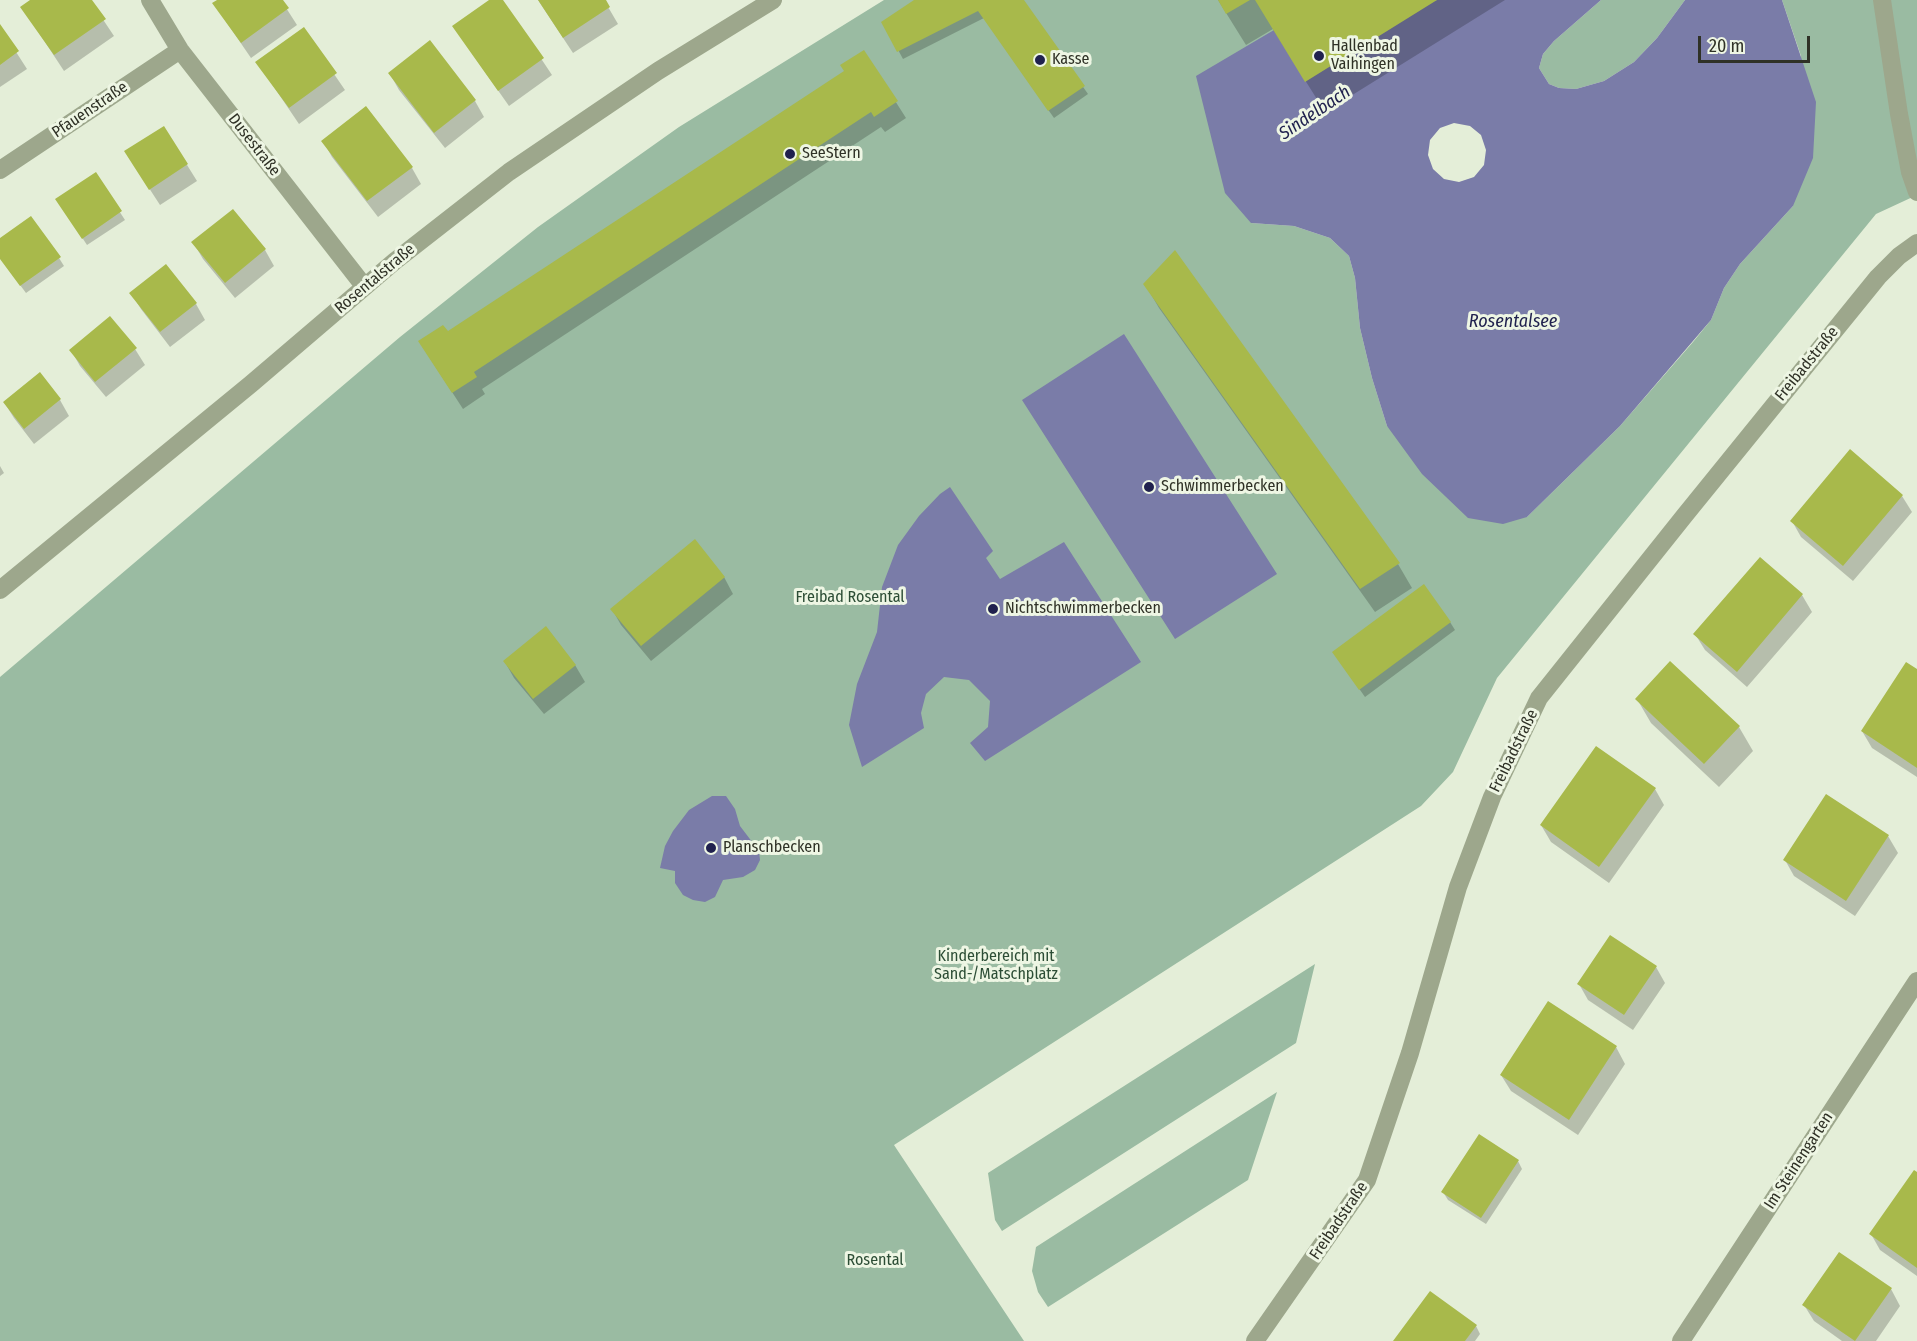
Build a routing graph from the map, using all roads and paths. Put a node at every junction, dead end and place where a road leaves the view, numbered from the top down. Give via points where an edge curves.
1 (150, 0) edge
2 (773, 0) edge
3 (1882, 0) edge
4 (180, 50) junction
5 (0, 170) edge
6 (1917, 192) edge
7 (1917, 243) edge
8 (364, 286) junction
9 (0, 590) edge
10 (1917, 981) edge
11 (1255, 1341) edge
12 (1681, 1341) edge

1 - 4 street, Dusestraße
2 - 8 street, Rosentalstraße via 658,71 509,172
3 - 6 street via 1899,114
4 - 5 street, Pfauenstraße
4 - 8 street, Dusestraße
7 - 11 street, Freibadstraße via 1878,277 1539,698 1491,797 1458,887 1410,1053 1367,1180
8 - 9 street, Rosentalstraße
10 - 12 street, Im Steinengarten

